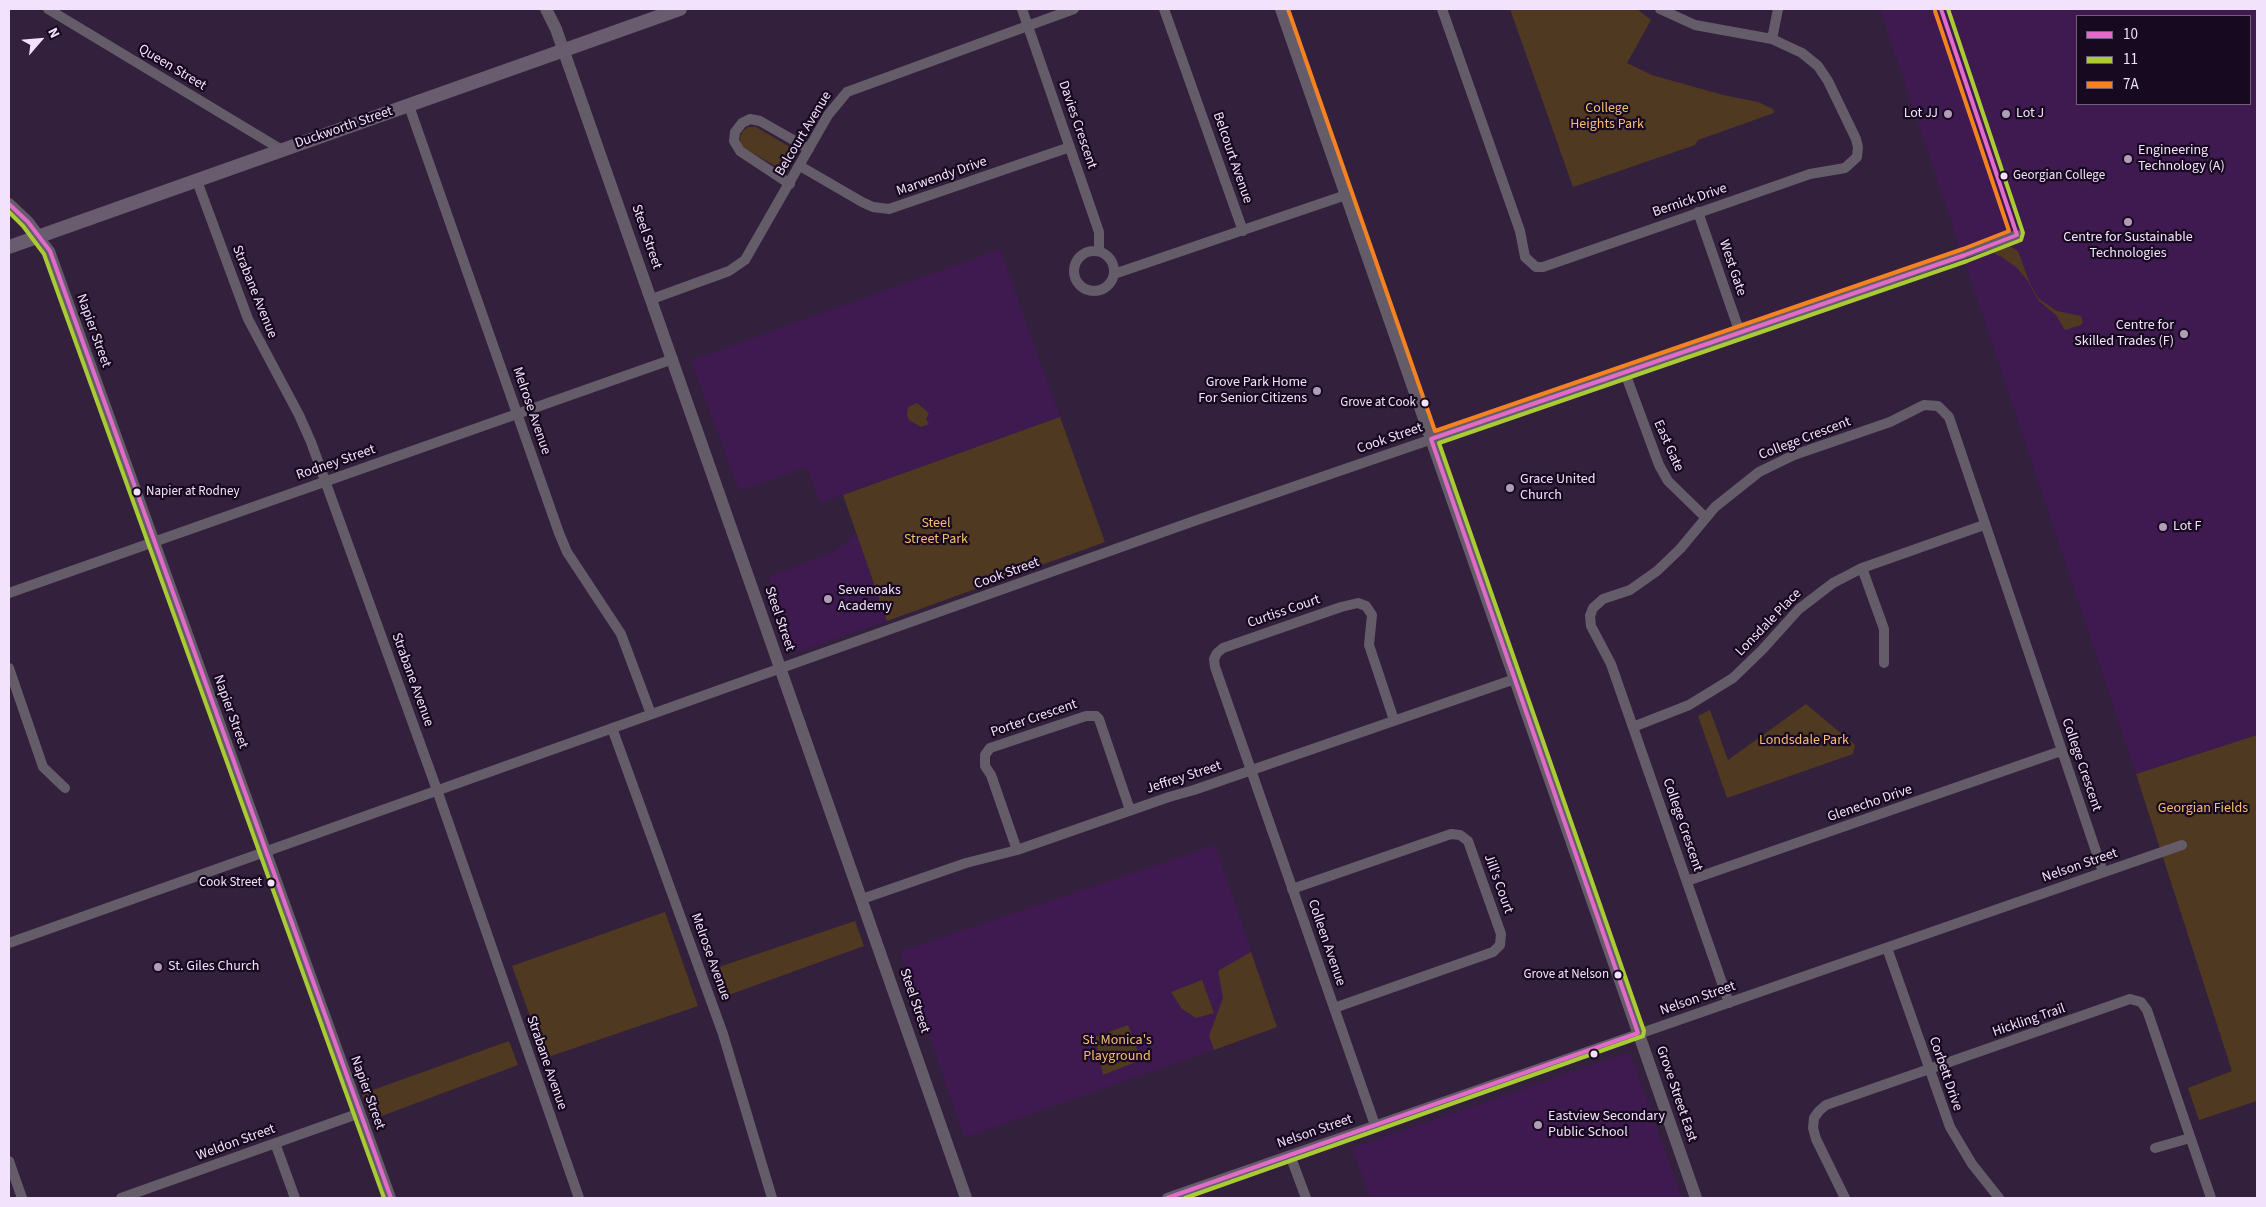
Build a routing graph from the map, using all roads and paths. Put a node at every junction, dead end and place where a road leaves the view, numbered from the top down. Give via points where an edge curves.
1 (48, 9) edge
2 (546, 9) edge
3 (680, 9) edge
4 (1022, 9) edge
5 (1074, 9) edge
6 (1164, 9) edge
7 (1442, 9) edge
8 (1660, 9) edge
9 (1778, 9) edge
10 (1285, 10) edge
11 (1028, 25) junction
12 (1772, 39) junction
13 (564, 50) junction
14 (409, 106) junction
15 (1070, 147) junction
16 (810, 149) junction
17 (282, 150) junction
18 (800, 166) junction
19 (197, 181) junction
20 (790, 184) junction
21 (1346, 195) junction
22 (9, 204) edge
23 (1698, 212) junction
24 (1243, 231) junction
25 (2017, 235) dead end
26 (39, 237) junction
27 (9, 247) edge
28 (1099, 251) junction
29 (1114, 274) junction
30 (652, 299) junction
31 (1740, 333) junction
32 (673, 360) junction
33 (1625, 373) junction
34 (517, 414) junction
35 (1431, 440) junction
36 (326, 481) junction
37 (1705, 517) junction
38 (1984, 525) junction
39 (154, 542) junction
40 (1862, 568) junction
41 (9, 593) edge
42 (1884, 663) dead end
43 (9, 668) edge
44 (781, 668) junction
45 (1515, 679) junction
46 (651, 714) junction
47 (1394, 720) junction
48 (1633, 727) junction
49 (612, 728) junction
50 (2061, 751) junction
51 (1251, 770) junction
52 (65, 788) dead end
53 (437, 790) junction
54 (1130, 810) junction
55 (2182, 845) dead end
56 (1017, 850) junction
57 (265, 851) junction
58 (2103, 872) junction
59 (1687, 881) junction
60 (1292, 889) junction
61 (862, 899) junction
62 (9, 943) edge
63 (1887, 948) junction
64 (1729, 1003) junction
65 (1334, 1008) junction
66 (1638, 1033) junction
67 (1929, 1070) junction
68 (360, 1113) junction
69 (1375, 1126) junction
70 (2190, 1138) junction
71 (275, 1143) junction
72 (2155, 1148) dead end
73 (1290, 1155) junction
74 (9, 1161) edge
75 (128, 1197) edge
76 (22, 1198) edge
77 (295, 1198) edge
78 (391, 1198) edge
79 (579, 1198) edge
80 (772, 1198) edge
81 (966, 1198) edge
82 (1167, 1198) edge
83 (1306, 1198) edge
84 (1696, 1198) edge
85 (1845, 1198) edge
86 (1999, 1198) edge
87 (2211, 1198) edge

1 - 17 street, Queen Street
2 - 13 street, Steel Street
3 - 13 main road, Duckworth Street
4 - 11 street, Davies Crescent
5 - 11 street, Belcourt Avenue
6 - 24 street, Belcourt Avenue
7 - 23 street, Bernick Drive via 1529,263 1544,267
8 - 12 street, Bernick Drive via 1695,25
9 - 12 street
10 - 21 street, Grove Street East
11 - 15 street, Davies Crescent
11 - 16 street, Belcourt Avenue via 855,87 840,99
12 - 23 street, Bernick Drive via 1802,53 1818,66 1856,139 1857,157 1845,168 1810,174
13 - 14 main road, Duckworth Street
13 - 30 street, Steel Street
14 - 17 main road, Duckworth Street
14 - 34 street, Melrose Avenue
15 - 18 street, Marwendy Drive via 889,209 862,202
15 - 28 street, Davies Crescent via 1099,232
16 - 18 street, Belcourt Avenue
16 - 20 street via 760,120 742,123 735,132 734,141 740,151
17 - 19 main road, Duckworth Street
18 - 20 street, Belcourt Avenue
19 - 26 main road, Duckworth Street
19 - 36 street, Strabane Avenue via 248,319 300,415
20 - 30 street, Belcourt Avenue via 745,260 728,271
21 - 24 street
21 - 35 street, Grove Street East
22 - 26 street
23 - 31 street, West Gate
24 - 29 street
25 - 31 street, Cook Street
26 - 27 main road, Duckworth Street
26 - 39 street, Napier Street via 50,251
28 - 29 street via 1109,257
28 - 29 street via 1085,253 1075,263 1077,283 1088,291 1102,290 1112,281
30 - 32 street, Steel Street
31 - 33 street, Cook Street
32 - 34 street, Rodney Street
32 - 44 street, Steel Street
33 - 35 street, Cook Street
33 - 37 street, East Gate via 1659,465 1668,481
34 - 36 street, Rodney Street
34 - 46 street, Melrose Avenue via 563,543 621,634
35 - 44 street, Cook Street
35 - 45 street, Grove Street East
36 - 39 street, Rodney Street
36 - 53 street, Strabane Avenue
37 - 38 street, College Crescent via 1730,494 1774,464 1890,422 1917,407 1932,405 1938,406 1949,417
37 - 48 street, College Crescent via 1680,549 1657,571 1630,590 1603,599 1592,608 1591,626 1611,664
38 - 40 street, Lonsdale Place
38 - 50 street, College Crescent
39 - 41 street, Rodney Street
39 - 57 street, Napier Street
40 - 42 street via 1884,629
40 - 48 street, Lonsdale Place via 1833,583 1798,609 1747,666 1718,688 1689,705
43 - 52 street via 43,767
44 - 46 street, Cook Street
44 - 61 street, Steel Street
45 - 47 street, Jeffrey Street
45 - 66 street, Grove Street East
46 - 49 street, Cook Street
47 - 51 street, Jeffrey Street
47 - 51 street, Curtiss Court via 1369,645 1372,615 1366,606 1350,604 1239,642 1217,652 1214,659
48 - 59 street, College Crescent
49 - 53 street, Cook Street
49 - 80 street, Melrose Avenue via 723,1034
50 - 58 street, College Crescent
50 - 59 street, Glenecho Drive
51 - 54 street, Jeffrey Street
51 - 60 street, Colleen Avenue
53 - 57 street, Cook Street
53 - 79 street, Strabane Avenue
54 - 56 street, Jeffrey Street
54 - 56 street, Porter Crescent via 1096,716 1086,716 990,748 985,755 985,766
55 - 58 street, Nelson Street
56 - 61 street, Jeffrey Street via 966,863
57 - 62 street, Cook Street
57 - 68 street, Napier Street
58 - 63 street, Nelson Street
59 - 64 street, College Crescent
60 - 65 street, Colleen Avenue
60 - 65 street, Jill's Court via 1451,834 1460,835 1468,841 1501,934 1500,944 1493,952
61 - 81 street, Steel Street
63 - 64 street, Nelson Street
63 - 67 street, Corbett Drive
64 - 66 street, Nelson Street
65 - 69 street, Colleen Avenue
66 - 69 street, Nelson Street
66 - 84 street, Grove Street East
67 - 70 street, Hickling Trail via 2125,1000 2136,1000 2149,1014
67 - 85 street, Hickling Trail via 1819,1110 1814,1118 1816,1139
67 - 86 street, Corbett Drive via 1956,1139
68 - 71 street, Weldon Street
68 - 78 street, Napier Street
69 - 73 street, Nelson Street
70 - 72 street
70 - 87 street, Hickling Trail
71 - 75 street, Weldon Street
71 - 77 street
73 - 82 street, Nelson Street
73 - 83 street
74 - 76 street

